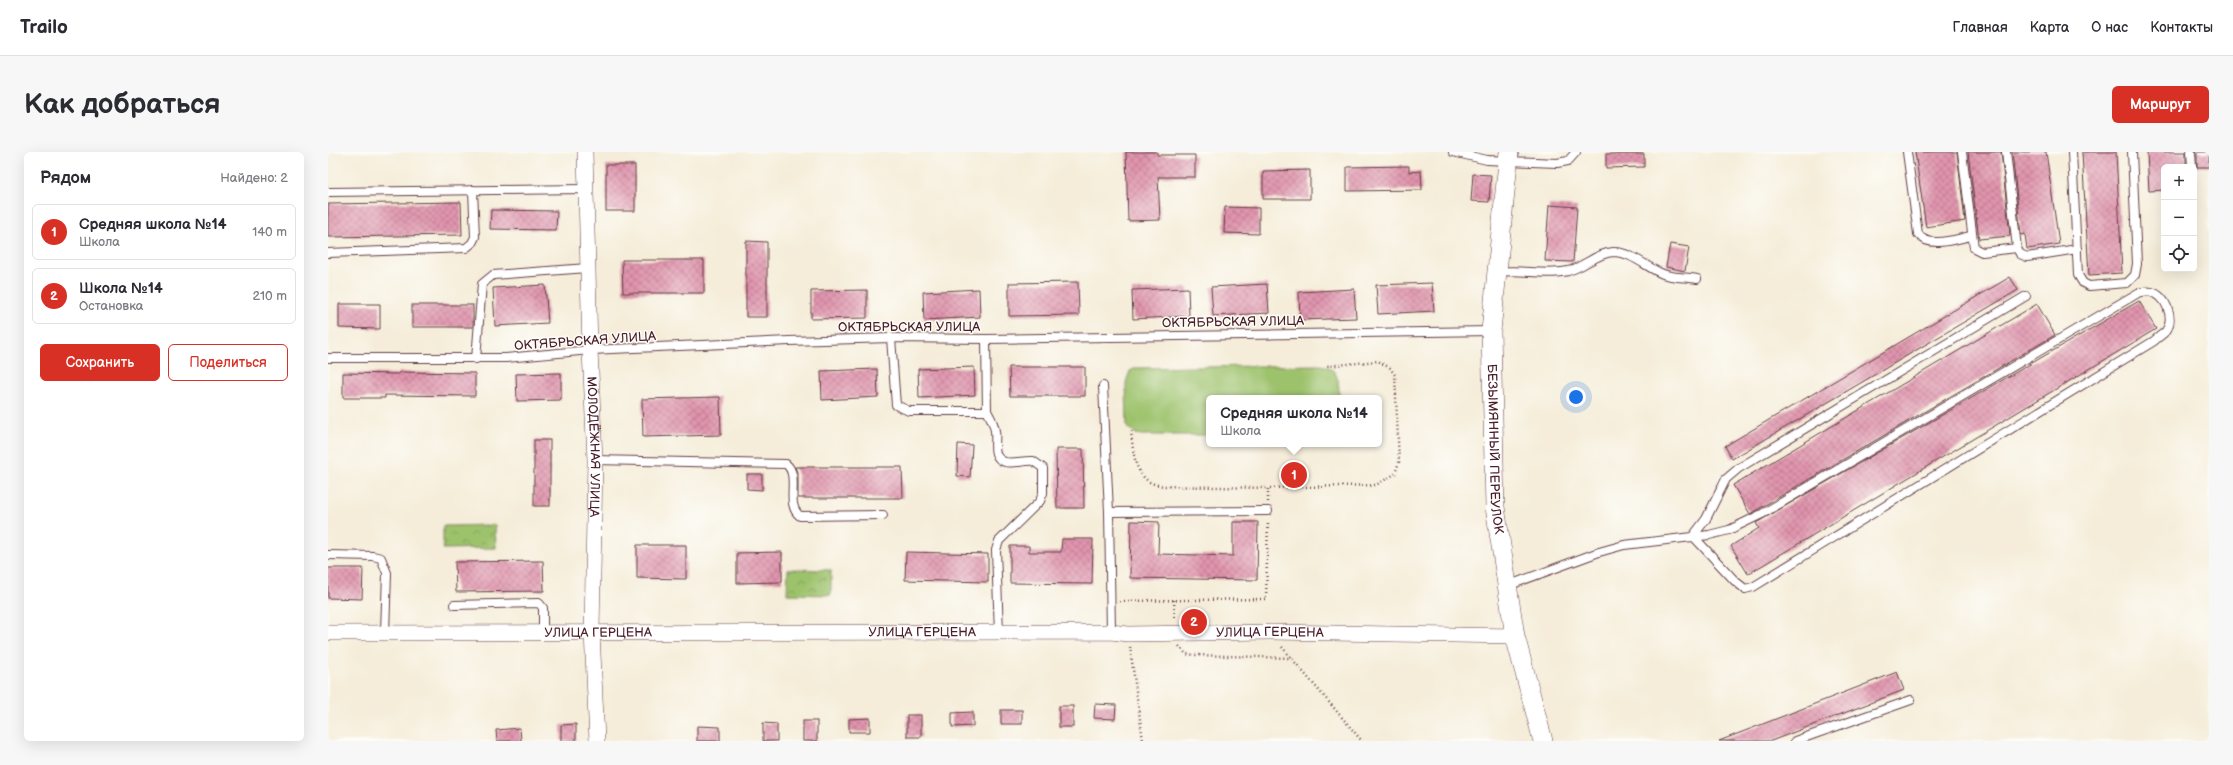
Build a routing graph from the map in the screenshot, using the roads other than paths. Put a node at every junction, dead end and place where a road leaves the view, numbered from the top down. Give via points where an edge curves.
1 (586, 152) edge
2 (1453, 152) edge
3 (1576, 152) edge
4 (1907, 152) edge
5 (1962, 152) edge
6 (2006, 152) edge
7 (2072, 152) edge
8 (2132, 152) edge
9 (2191, 152) edge
10 (1508, 156) edge
11 (2192, 164) edge
12 (586, 189) junction
13 (473, 190) junction
14 (328, 192) edge
15 (1971, 236) junction
16 (2017, 248) junction
17 (2077, 249) junction
18 (328, 252) edge
19 (588, 268) junction
20 (1499, 272) junction
21 (1697, 279) dead end
22 (2026, 296) dead end
23 (1491, 331) junction
24 (891, 338) junction
25 (986, 339) junction
26 (590, 350) junction
27 (328, 358) edge
28 (476, 359) junction
29 (1103, 386) dead end
30 (987, 411) junction
31 (596, 460) junction
32 (1268, 511) road end
33 (1109, 512) junction
34 (882, 515) dead end
35 (1693, 536) junction
36 (328, 555) edge
37 (1506, 586) junction
38 (454, 605) dead end
39 (384, 632) junction
40 (543, 632) junction
41 (592, 632) junction
42 (1111, 632) junction
43 (328, 633) edge
44 (999, 633) junction
45 (1515, 636) junction
46 (1911, 700) dead end
47 (597, 741) edge
48 (1543, 741) edge
49 (1795, 741) edge

1 - 12 street, МОЛОДЁЖНАЯ УЛИЦА
2 - 10 lane via 1487,160
3 - 10 lane via 1568,162
4 - 15 lane via 1918,234 1922,240 1932,243
5 - 15 lane
6 - 16 lane
7 - 17 lane
8 - 17 lane via 2137,264 2135,275 2127,283 2089,286 2083,283 2078,275
9 - 11 lane
10 - 20 street, БЕЗЫМЯННЫЙ ПЕРЕУЛОК
12 - 13 lane
12 - 19 street, МОЛОДЁЖНАЯ УЛИЦА
13 - 14 lane
13 - 18 lane via 475,237 472,244 466,248
15 - 16 lane via 1974,248 1982,252
16 - 17 lane via 2020,254 2027,257
19 - 26 street, МОЛОДЁЖНАЯ УЛИЦА
19 - 28 lane via 493,275 487,278 482,284
20 - 21 lane via 1513,270 1550,274 1570,270 1613,252 1629,255 1664,274
20 - 23 street, БЕЗЫМЯННЫЙ ПЕРЕУЛОК
22 - 35 lane via 1739,468 1726,479 1706,519
23 - 25 lane, ОКТЯБРЬСКАЯ УЛИЦА
23 - 37 street, БЕЗЫМЯННЫЙ ПЕРЕУЛОК via 1495,507
24 - 25 lane, ОКТЯБРЬСКАЯ УЛИЦА
24 - 26 lane, ОКТЯБРЬСКАЯ УЛИЦА
24 - 30 lane via 895,402 899,408
25 - 30 lane
26 - 28 lane, ОКТЯБРЬСКАЯ УЛИЦА
26 - 31 street, МОЛОДЁЖНАЯ УЛИЦА
27 - 28 lane, ОКТЯБРЬСКАЯ УЛИЦА
29 - 33 lane
30 - 44 lane via 995,433 995,454 1006,462 1033,461 1043,468 1043,493 1040,501 999,541 996,550
31 - 34 lane via 786,464 792,473 793,506 800,516
31 - 41 street, МОЛОДЁЖНАЯ УЛИЦА
32 - 33 lane
33 - 42 lane
35 - 35 lane via 1729,530 1762,514 2138,293 2151,292 2160,296 2168,308 2170,320 2166,331 2154,341 1753,587 1745,589 1735,581
35 - 37 lane via 1624,545
36 - 39 lane via 381,558 387,573
37 - 45 street, БЕЗЫМЯННЫЙ ПЕРЕУЛОК
38 - 40 lane via 539,603 542,608
39 - 40 street, УЛИЦА ГЕРЦЕНА
39 - 43 street, УЛИЦА ГЕРЦЕНА
40 - 41 street, УЛИЦА ГЕРЦЕНА
41 - 44 street, УЛИЦА ГЕРЦЕНА
41 - 47 street, МОЛОДЁЖНАЯ УЛИЦА
42 - 44 street, УЛИЦА ГЕРЦЕНА
42 - 45 street, УЛИЦА ГЕРЦЕНА
45 - 48 street, БЕЗЫМЯННЫЙ ПЕРЕУЛОК
46 - 49 lane

